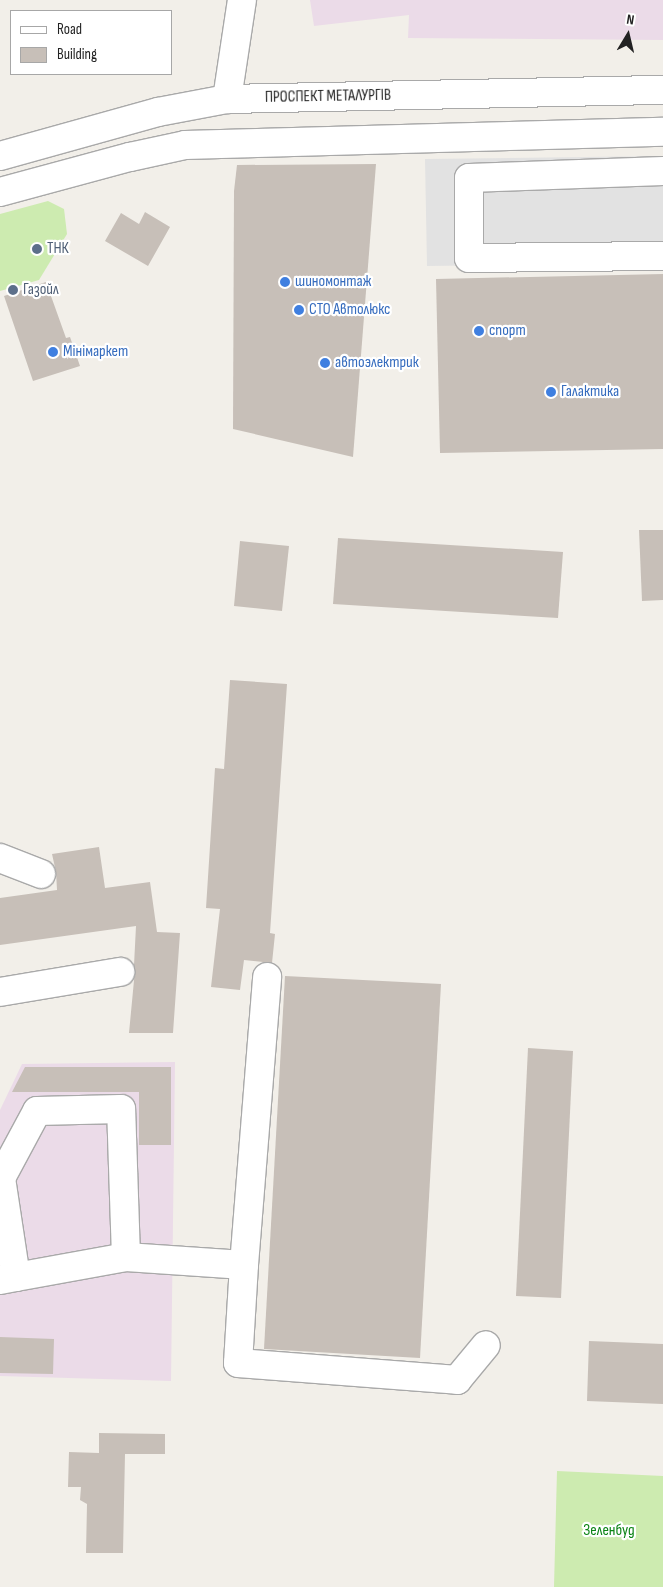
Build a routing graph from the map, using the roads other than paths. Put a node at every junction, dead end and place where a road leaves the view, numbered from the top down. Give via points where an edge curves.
1 (242, 0) edge
2 (663, 90) edge
3 (556, 92) junction
4 (228, 99) junction
5 (663, 132) edge
6 (559, 134) junction
7 (0, 156) edge
8 (663, 171) edge
9 (0, 192) edge
10 (663, 256) edge
11 (0, 858) edge
12 (41, 874) dead end
13 (120, 972) dead end
14 (267, 977) dead end
15 (0, 992) edge
16 (126, 1257) junction
17 (244, 1265) junction
18 (8, 1278) edge
19 (486, 1345) dead end

1 - 4 street
2 - 3 street, ПРОСПЕКТ МЕТАЛУРГІВ
3 - 4 street, ПРОСПЕКТ МЕТАЛУРГІВ
3 - 6 street via 548,113
4 - 7 street, ПРОСПЕКТ МЕТАЛУРГІВ via 158,112
5 - 6 street
6 - 9 street via 185,145 130,156
8 - 10 street via 469,178 469,258
11 - 12 street
13 - 15 street
14 - 17 street
16 - 17 street
16 - 18 street
16 - 18 street via 121,1109 37,1111 1,1178
17 - 19 street via 238,1363 457,1380

